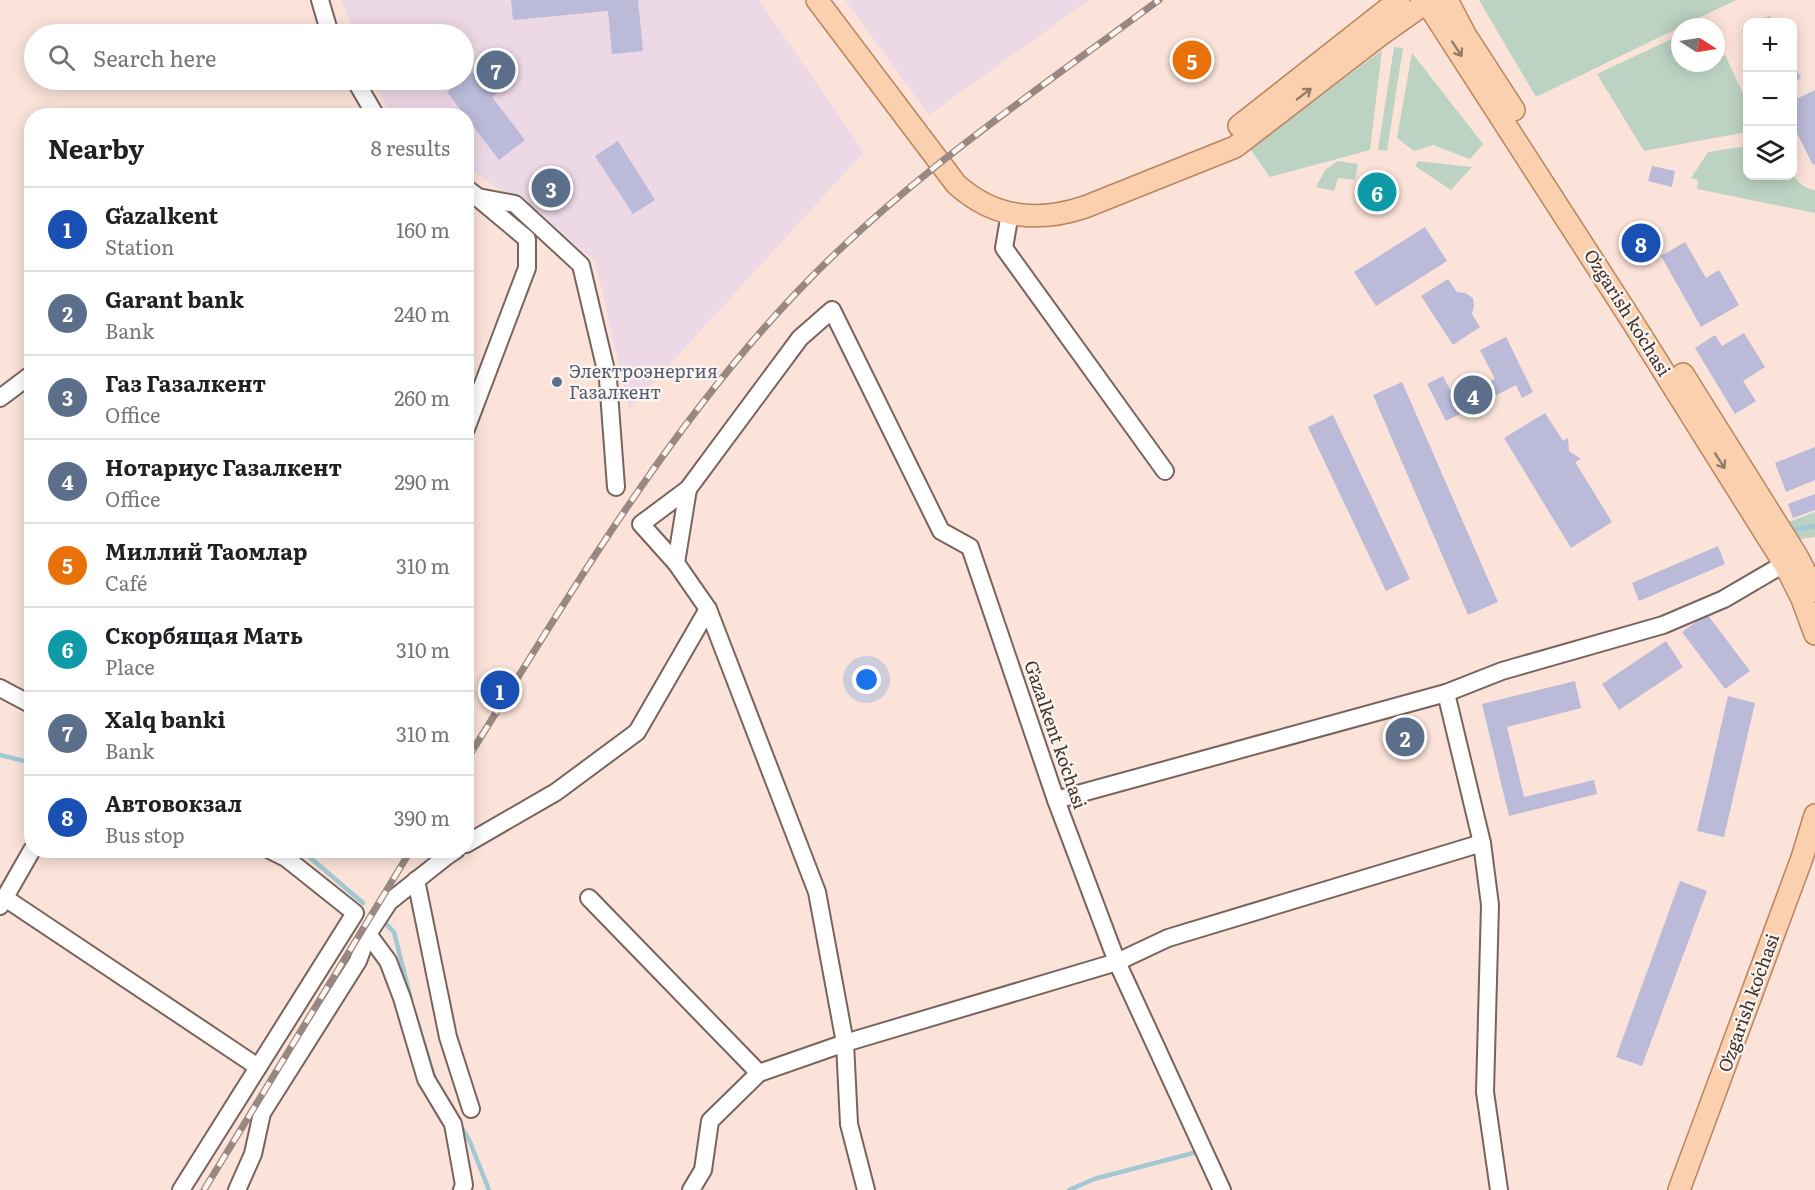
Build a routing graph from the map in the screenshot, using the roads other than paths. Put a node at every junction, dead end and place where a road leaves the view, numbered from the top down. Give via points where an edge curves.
1 (320, 0) edge
2 (817, 0) edge
3 (1399, 0) edge
4 (1432, 1) edge
5 (327, 24) edge
6 (361, 90) edge
7 (371, 108) edge
8 (1203, 159) junction
9 (474, 194) edge
10 (474, 195) edge
11 (1010, 213) junction
12 (24, 381) edge
13 (0, 398) edge
14 (474, 408) edge
15 (1165, 471) dead end
16 (616, 487) dead end
17 (688, 489) junction
18 (1791, 560) junction
19 (676, 563) junction
20 (1815, 591) edge
21 (708, 609) junction
22 (1815, 634) edge
23 (0, 688) edge
24 (1446, 693) junction
25 (24, 701) edge
26 (1056, 800) junction
27 (1815, 815) edge
28 (474, 839) edge
29 (1482, 843) junction
30 (1815, 852) edge
31 (27, 858) edge
32 (293, 858) edge
33 (445, 858) edge
34 (416, 880) junction
35 (589, 898) dead end
36 (2, 902) edge
37 (368, 934) junction
38 (1117, 962) junction
39 (845, 1043) junction
40 (258, 1067) junction
41 (759, 1073) junction
42 (471, 1109) dead end
43 (465, 1188) edge
44 (181, 1190) edge
45 (237, 1190) edge
46 (691, 1190) edge
47 (866, 1190) edge
48 (1222, 1190) edge
49 (1498, 1190) edge
50 (1680, 1190) edge
51 (1690, 1190) edge

1 - 5 street
2 - 11 main road via 950,177 976,201
3 - 8 main road
8 -> 4 main road via 1235,147 1379,36
4 - 18 main road, Oʻzgarish koʻchasi via 1632,321
6 - 7 street
8 - 11 main road via 1076,210 1039,216
9 - 16 street via 515,204 581,264 609,379
10 - 14 street via 527,239 527,268
11 - 15 street via 1004,248
12 - 13 street
17 - 19 street
17 - 19 street via 641,524
17 - 26 street, Gʻazalkent koʻchasi via 800,338 832,310 941,531 970,547
18 - 20 main road, Oʻzgarish koʻchasi
18 - 22 main road, Oʻzgarish koʻchasi
18 - 24 street via 1724,598 1663,625 1502,671
19 - 21 street
21 - 28 street via 637,732 556,792
21 - 39 street via 817,892
23 - 25 street
24 - 26 street
24 - 29 street
26 - 38 street, Gʻazalkent koʻchasi
27 - 50 main road, Oʻzgarish koʻchasi
29 - 38 street via 1168,938
29 - 49 street via 1490,905 1485,1092
30 - 51 main road, Oʻzgarish koʻchasi
31 - 36 street
32 - 40 street via 355,913
33 - 34 street
34 - 37 street via 388,902
34 - 42 street via 448,1037
35 - 41 street
36 - 40 street
37 - 43 street via 388,961 426,1079 453,1124
37 - 45 street via 358,961 262,1113 253,1154
38 - 39 street
38 - 48 street, Gʻazalkent koʻchasi
39 - 41 street
39 - 47 street via 849,1125
40 - 44 street
41 - 46 street via 710,1121 703,1170

